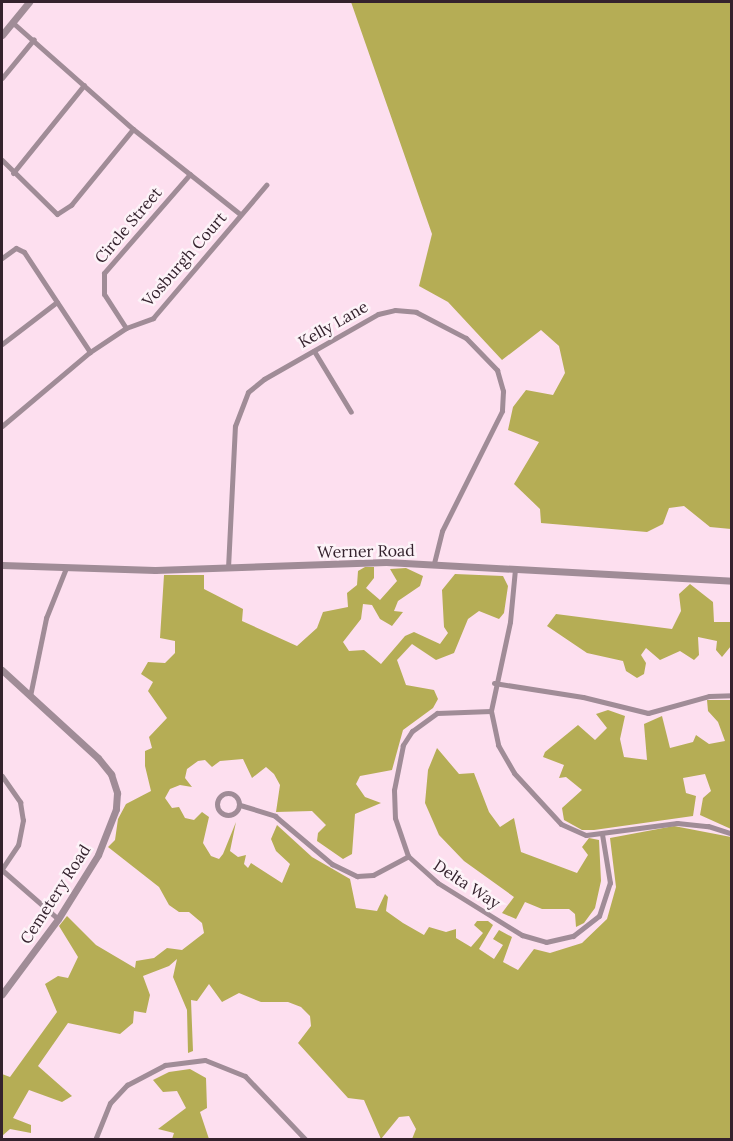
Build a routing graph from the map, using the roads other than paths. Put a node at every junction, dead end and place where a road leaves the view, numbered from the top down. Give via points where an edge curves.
1 (28, 2) edge
2 (12, 22) junction
3 (2, 35) edge
4 (34, 39) junction
5 (2, 78) edge
6 (84, 85) junction
7 (133, 129) junction
8 (2, 160) edge
9 (13, 173) junction
10 (190, 174) junction
11 (266, 184) dead end
12 (240, 214) junction
13 (2, 258) edge
14 (57, 302) junction
15 (126, 328) junction
16 (2, 344) edge
17 (314, 351) junction
18 (90, 352) junction
19 (351, 412) dead end
20 (2, 426) edge
21 (434, 564) junction
22 (2, 565) edge
23 (66, 568) junction
24 (228, 568) junction
25 (515, 569) junction
26 (732, 581) edge
27 (2, 670) edge
28 (494, 682) junction
29 (732, 695) edge
30 (30, 696) junction
31 (491, 711) junction
32 (2, 776) edge
33 (240, 805) junction
34 (602, 834) junction
35 (732, 834) edge
36 (408, 856) junction
37 (2, 869) edge
38 (58, 919) junction
39 (2, 994) edge
40 (95, 1140) edge
41 (306, 1140) edge

1 - 2 street
2 - 3 street
2 - 4 street, Vosburgh Court
4 - 5 street
4 - 6 street, Vosburgh Court
6 - 7 street, Vosburgh Court
6 - 9 street
7 - 9 street via 63,212 51,212
7 - 10 street, Vosburgh Court
8 - 9 street
10 - 12 street, Vosburgh Court
10 - 15 street, Circle Street via 104,273 102,288
11 - 12 street, Vosburgh Court
12 - 15 street, Vosburgh Court via 153,318
13 - 14 street via 20,248
14 - 16 street
14 - 18 street
15 - 18 street, Vosburgh Court
17 - 19 street
17 - 21 street, Kelly Lane via 378,314 416,312 466,338 497,370 503,391 502,411 442,531
17 - 24 street, Kelly Lane via 264,379 248,392 239,409
18 - 20 street, Vosburgh Court
21 - 24 street, Werner Road
21 - 25 street, Werner Road
22 - 23 street, Werner Road
23 - 24 street, Werner Road
23 - 30 street via 46,618
25 - 26 street, Werner Road
25 - 28 street via 510,622
27 - 30 street, Cemetery Road
28 - 29 street via 648,713 709,696
28 - 31 street
30 - 38 street, Cemetery Road via 98,758 111,774 117,793 116,809 98,855
31 - 34 street via 504,758 541,804 573,831
31 - 36 street, Delta Way via 437,713 412,731 403,745 394,790 395,818
32 - 37 street via 20,802 23,820 21,840
33 - 33 street via 236,796 227,793 217,804 228,815
33 - 36 street via 275,816 332,864 357,876 374,875
34 - 35 street via 677,823 708,826
34 - 36 street, Delta Way via 610,883 599,916 573,936 546,942 522,935 484,912 438,883
37 - 38 street
38 - 39 street, Cemetery Road
40 - 41 street via 119,1092 146,1072 187,1060 227,1066 245,1076

